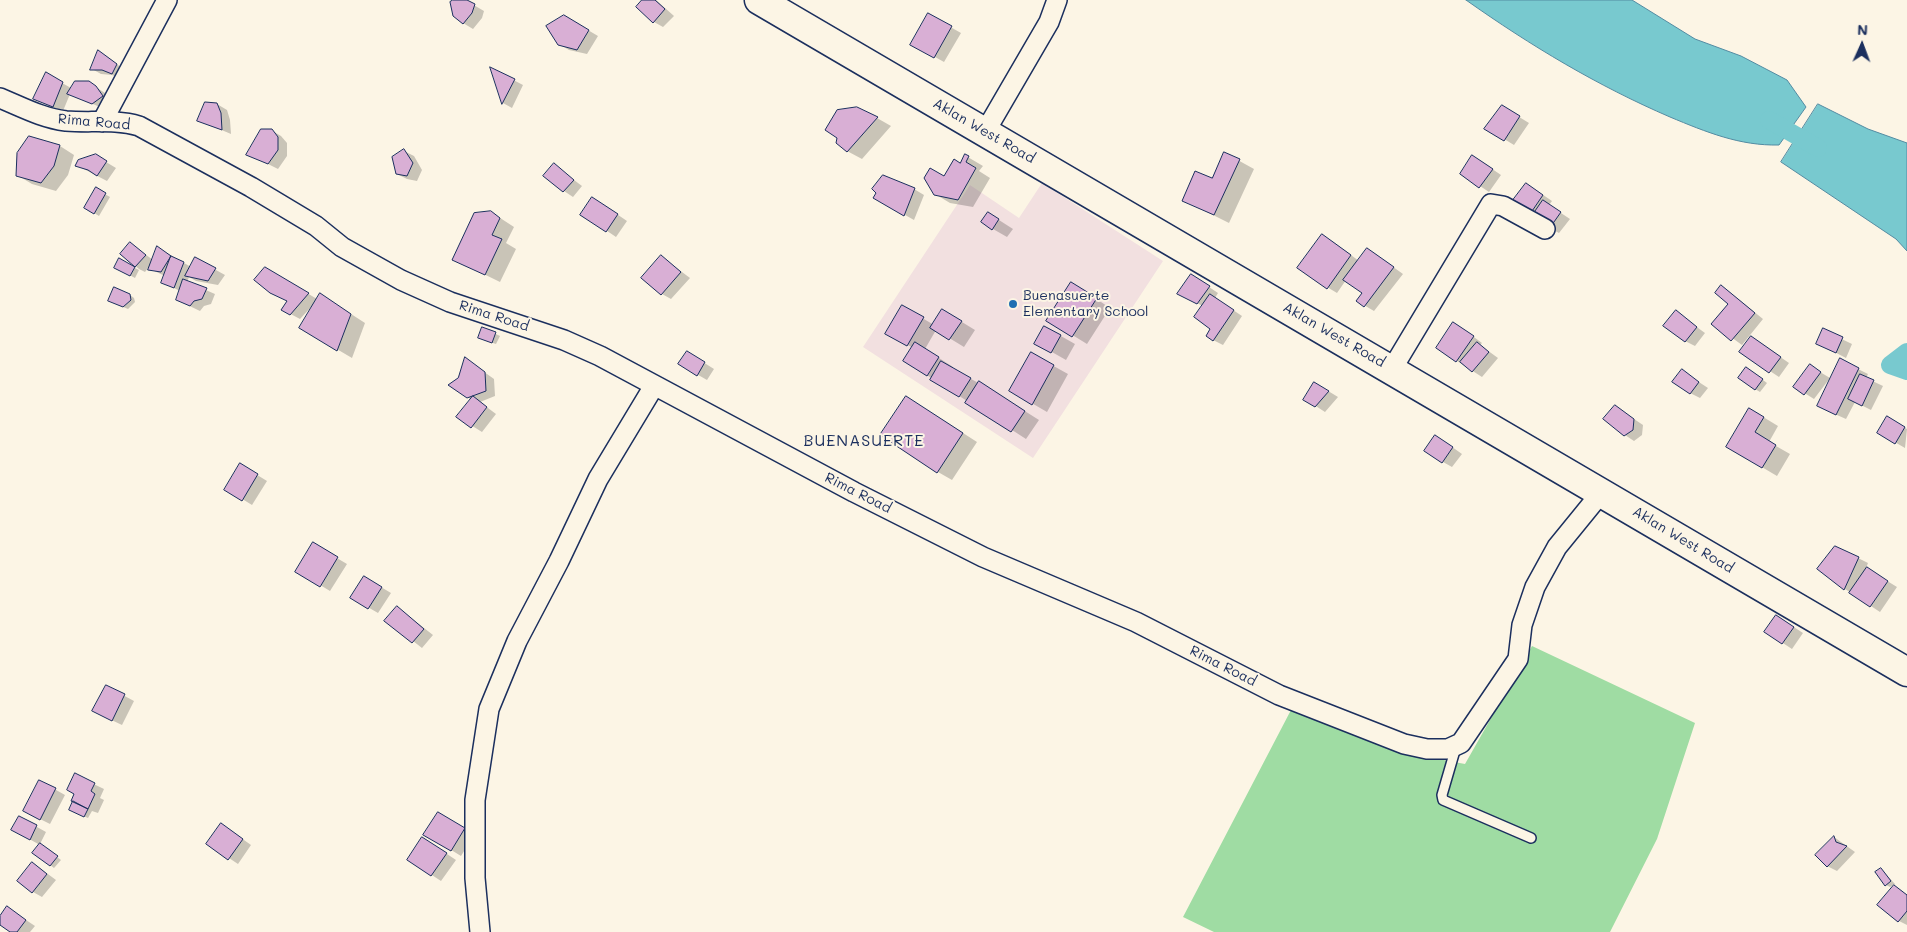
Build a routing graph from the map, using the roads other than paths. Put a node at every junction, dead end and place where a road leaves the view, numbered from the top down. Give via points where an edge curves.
1 (167, 0) edge
2 (759, 0) edge
3 (1057, 0) edge
4 (0, 98) edge
5 (102, 122) junction
6 (985, 132) junction
7 (1545, 229) dead end
8 (1392, 369) junction
9 (654, 386) junction
10 (1601, 492) junction
11 (1907, 672) edge
12 (1456, 747) junction
13 (1531, 838) dead end
14 (480, 932) edge

1 - 5 street
2 - 6 main road, Aklan West Road
3 - 6 street via 1049,22
4 - 5 street, Rima Road via 43,116 67,121
5 - 9 street, Rima Road via 139,126 251,187 316,226 342,247 401,280 450,302 564,340
6 - 8 main road, Aklan West Road
7 - 8 street via 1503,206 1491,204
8 - 10 main road, Aklan West Road
9 - 12 street, Rima Road via 983,557 1136,622 1279,694 1404,744 1427,749
9 - 14 street via 598,479 517,641 489,709 476,800 475,878
10 - 11 main road, Aklan West Road
10 - 12 street via 1557,547 1535,587 1522,625 1518,659
12 - 13 lane via 1442,800

